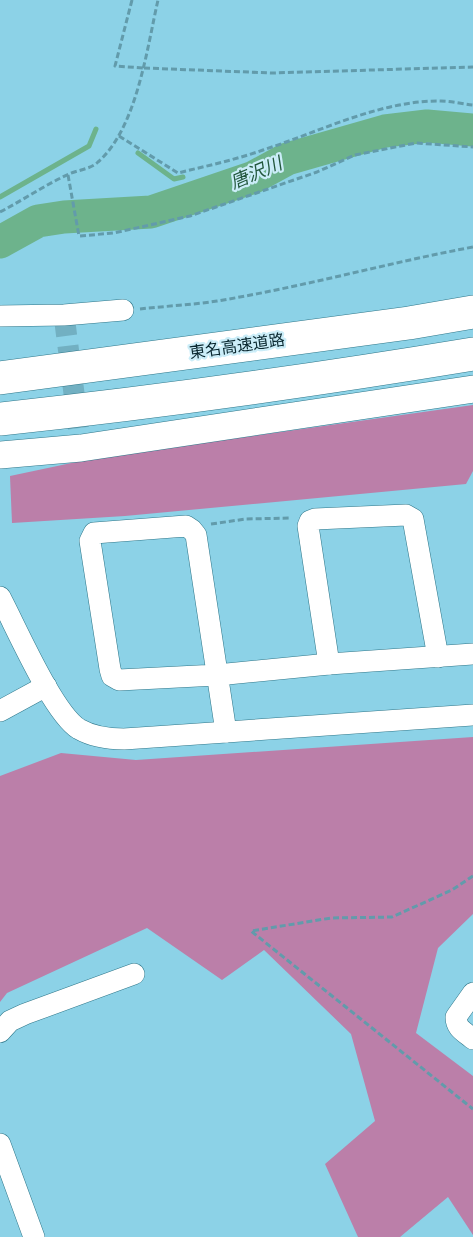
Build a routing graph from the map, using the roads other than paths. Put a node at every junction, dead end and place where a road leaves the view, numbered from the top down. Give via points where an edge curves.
1 (123, 310) road end
2 (473, 312) edge
3 (0, 316) edge
4 (473, 354) edge
5 (0, 378) edge
6 (473, 389) edge
7 (0, 419) edge
8 (0, 455) edge
9 (0, 597) edge
10 (473, 654) edge
11 (438, 657) junction
12 (329, 664) junction
13 (217, 675) junction
14 (46, 686) junction
15 (0, 711) edge
16 (473, 715) edge
17 (226, 732) junction
18 (134, 974) dead end
19 (473, 993) edge
20 (0, 1032) edge
21 (473, 1039) edge
22 (0, 1144) edge
23 (34, 1237) edge

1 - 3 street
2 - 5 highway, 東名高速道路
4 - 7 highway via 130,405
6 - 8 street via 81,448
9 - 14 street
10 - 11 street
11 - 12 street
11 - 12 street via 413,519 406,515 315,519 308,526
12 - 13 street
13 - 13 street via 114,679 90,541 92,534 186,526 192,530 196,535
13 - 17 street
14 - 15 street
14 - 17 street via 64,716 95,736 124,739
16 - 17 street
18 - 20 street via 26,1014 10,1021
19 - 21 street via 456,1021 458,1028
22 - 23 street

